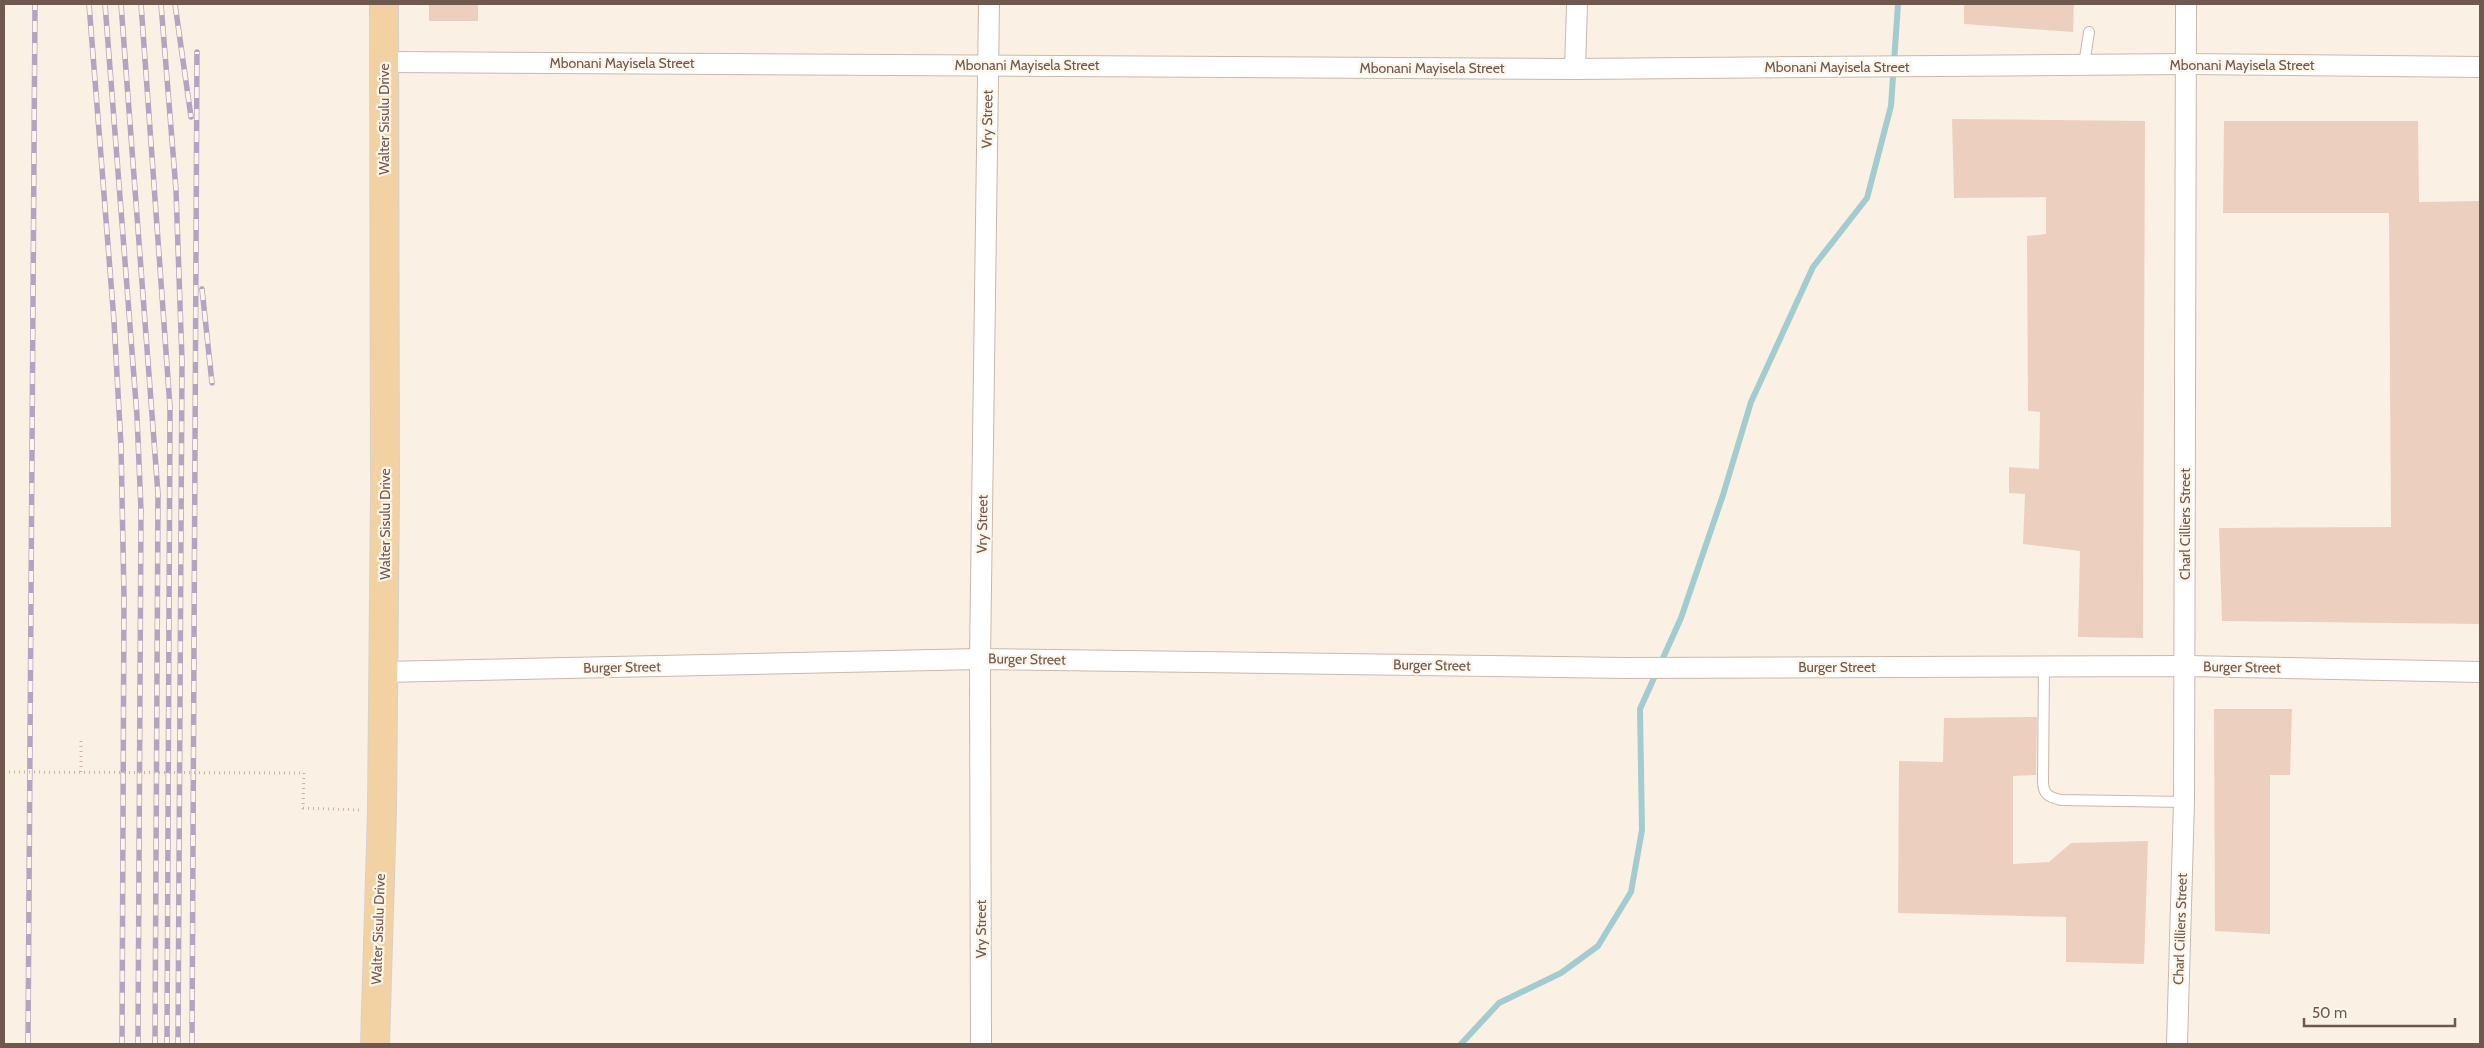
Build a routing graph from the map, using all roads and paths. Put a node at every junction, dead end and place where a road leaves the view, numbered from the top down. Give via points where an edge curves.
1 (384, 4) edge
2 (989, 4) edge
3 (1577, 4) edge
4 (2186, 4) edge
5 (2089, 32) dead end
6 (384, 62) junction
7 (2186, 64) junction
8 (988, 65) junction
9 (2084, 65) junction
10 (2480, 66) edge
11 (1575, 69) junction
12 (980, 659) junction
13 (2044, 665) junction
14 (2185, 666) junction
15 (384, 672) junction
16 (2480, 672) edge
17 (81, 741) dead end
18 (4, 772) edge
19 (80, 772) junction
20 (2184, 802) junction
21 (345, 809) dead end
22 (375, 1044) edge
23 (981, 1044) edge
24 (2177, 1044) edge

1 - 6 main road, Walter Sisulu Drive
2 - 8 street, Vry Street
3 - 11 street
4 - 7 street, Charl Cilliers Street
5 - 9 lane
6 - 8 street, Mbonani Mayisela Street
6 - 15 main road, Walter Sisulu Drive
7 - 9 street, Mbonani Mayisela Street
7 - 10 street, Mbonani Mayisela Street
7 - 14 street, Charl Cilliers Street
8 - 11 street, Mbonani Mayisela Street
8 - 12 street, Vry Street
9 - 11 street, Mbonani Mayisela Street
12 - 13 street, Burger Street via 1625,668
12 - 15 street, Burger Street
12 - 23 street, Vry Street
13 - 14 street, Burger Street
13 - 20 lane via 2042,781 2043,791 2049,797 2060,800
14 - 16 street, Burger Street
14 - 20 street, Charl Cilliers Street
15 - 22 main road, Walter Sisulu Drive
17 - 19 path
18 - 19 path, bridge
19 - 21 path, bridge via 304,773 303,808
20 - 24 street, Charl Cilliers Street

